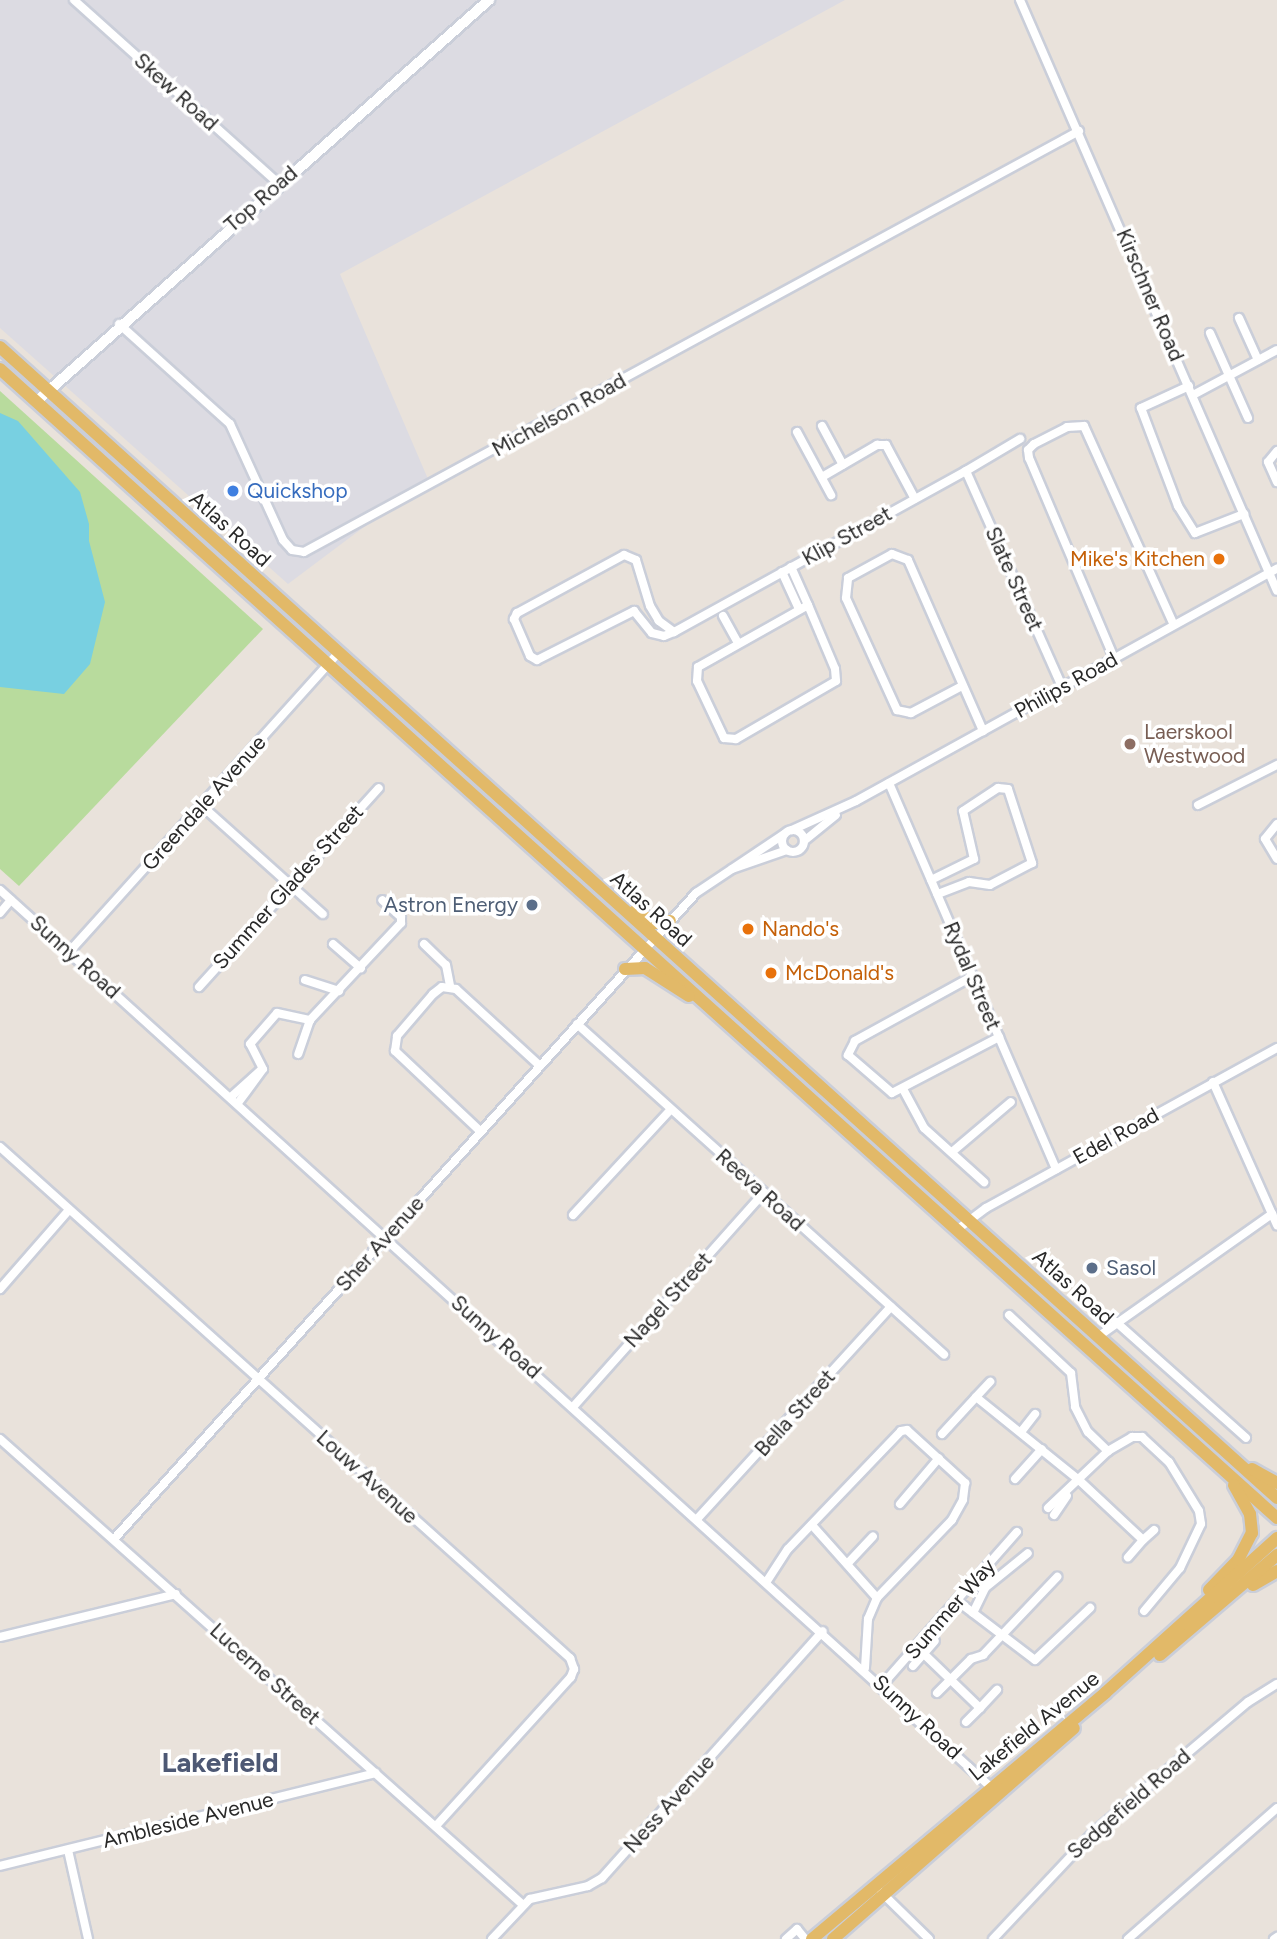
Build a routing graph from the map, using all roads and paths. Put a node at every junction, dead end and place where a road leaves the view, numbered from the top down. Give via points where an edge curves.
1 (74, 0) edge
2 (489, 0) edge
3 (1020, 0) edge
4 (1079, 131) junction
5 (279, 184) junction
6 (1239, 318) dead end
7 (119, 324) junction
8 (1210, 333) dead end
9 (0, 347) edge
10 (1277, 350) edge
11 (1258, 360) junction
12 (0, 369) edge
13 (1228, 376) junction
14 (1189, 386) junction
15 (48, 389) junction
16 (1193, 395) junction
17 (36, 402) junction
18 (1248, 418) dead end
19 (822, 426) dead end
20 (797, 432) dead end
21 (1020, 439) dead end
22 (1277, 451) edge
23 (843, 465) junction
24 (966, 471) junction
25 (822, 477) junction
26 (1277, 482) edge
27 (831, 495) dead end
28 (915, 499) junction
29 (1244, 514) junction
30 (791, 567) junction
31 (1273, 571) edge
32 (782, 572) junction
33 (1277, 591) edge
34 (804, 607) junction
35 (723, 616) dead end
36 (1174, 625) junction
37 (674, 632) junction
38 (738, 643) junction
39 (338, 653) junction
40 (1115, 658) junction
41 (328, 664) junction
42 (962, 686) junction
43 (1062, 687) junction
44 (983, 731) junction
45 (1277, 765) edge
46 (889, 783) junction
47 (379, 788) dead end
48 (856, 801) junction
49 (1198, 805) dead end
50 (202, 806) junction
51 (1277, 824) edge
52 (788, 832) junction
53 (804, 841) junction
54 (787, 850) junction
55 (1277, 859) edge
56 (729, 869) junction
57 (931, 880) junction
58 (291, 885) junction
59 (0, 890) edge
60 (602, 890) junction
61 (937, 894) junction
62 (11, 900) junction
63 (382, 900) dead end
64 (0, 913) edge
65 (323, 914) dead end
66 (670, 921) junction
67 (654, 938) junction
68 (332, 944) dead end
69 (424, 944) dead end
70 (645, 948) junction
71 (69, 952) junction
72 (361, 968) junction
73 (625, 969) junction
74 (973, 976) junction
75 (305, 981) dead end
76 (450, 986) junction
77 (199, 987) dead end
78 (338, 991) junction
79 (719, 1014) junction
80 (310, 1020) junction
81 (576, 1024) junction
82 (999, 1037) junction
83 (1277, 1048) edge
84 (299, 1054) dead end
85 (540, 1066) junction
86 (1213, 1082) junction
87 (904, 1089) junction
88 (235, 1100) junction
89 (1011, 1102) dead end
90 (671, 1109) junction
91 (480, 1131) junction
92 (0, 1147) edge
93 (951, 1152) junction
94 (1056, 1169) junction
95 (984, 1182) dead end
96 (764, 1193) junction
97 (69, 1210) junction
98 (1272, 1214) junction
99 (573, 1215) dead end
100 (969, 1220) junction
101 (1277, 1225) edge
102 (958, 1229) junction
103 (385, 1237) junction
104 (0, 1289) edge
105 (891, 1307) junction
106 (1009, 1315) dead end
107 (1116, 1322) junction
108 (1099, 1336) junction
109 (944, 1355) dead end
110 (259, 1379) junction
111 (990, 1382) dead end
112 (976, 1397) junction
113 (573, 1407) junction
114 (1035, 1414) dead end
115 (1021, 1432) junction
116 (942, 1434) dead end
117 (1246, 1438) dead end
118 (4, 1441) edge
119 (1042, 1449) junction
120 (1108, 1451) junction
121 (1230, 1456) junction
122 (939, 1458) junction
123 (1217, 1463) junction
124 (1015, 1479) dead end
125 (1080, 1481) junction
126 (1277, 1483) edge
127 (1277, 1498) edge
128 (900, 1504) dead end
129 (1051, 1512) dead end
130 (698, 1518) junction
131 (1277, 1518) edge
132 (812, 1525) junction
133 (1154, 1530) dead end
134 (1017, 1532) dead end
135 (873, 1536) dead end
136 (1277, 1538) edge
137 (114, 1539) junction
138 (1143, 1540) junction
139 (1028, 1553) dead end
140 (1277, 1556) edge
141 (1128, 1557) dead end
142 (849, 1562) junction
143 (1277, 1572) edge
144 (1057, 1577) dead end
145 (768, 1581) junction
146 (176, 1594) junction
147 (877, 1598) junction
148 (964, 1606) dead end
149 (1090, 1608) dead end
150 (1144, 1611) dead end
151 (973, 1613) junction
152 (823, 1631) junction
153 (1002, 1636) junction
154 (0, 1637) edge
155 (935, 1641) dead end
156 (1174, 1644) junction
157 (1157, 1648) junction
158 (924, 1654) junction
159 (913, 1666) dead end
160 (865, 1668) junction
161 (951, 1680) junction
162 (1277, 1684) edge
163 (883, 1685) junction
164 (997, 1690) dead end
165 (937, 1693) dead end
166 (981, 1707) junction
167 (966, 1722) dead end
168 (376, 1773) junction
169 (994, 1790) junction
170 (1277, 1808) edge
171 (436, 1826) junction
172 (68, 1850) junction
173 (0, 1866) edge
174 (879, 1890) junction
175 (522, 1904) junction
176 (88, 1939) edge
177 (492, 1939) edge
178 (786, 1939) edge
179 (805, 1939) edge
180 (811, 1939) edge
181 (833, 1939) edge
182 (929, 1939) edge
183 (993, 1939) edge
184 (1128, 1939) edge

1 - 5 street, Skew Road
2 - 5 street, Top Road
3 - 4 street, Kirschner Road
4 - 7 street, Michelson Road via 304,552 292,550 283,540 230,424
4 - 14 street, Kirschner Road
5 - 7 street, Top Road
6 - 11 street
7 - 15 street, Top Road
8 - 13 street
9 - 15 main road, Atlas Road
10 - 11 street
11 - 13 street
12 - 17 main road, Atlas Road
13 - 16 street
13 - 18 street
14 - 16 street, Kirschner Road
14 - 29 street via 1141,408 1178,506 1195,533
15 - 17 street, Top Road
15 - 39 main road, Atlas Road
16 - 29 street, Kirschner Road
17 - 41 main road, Atlas Road
19 - 23 street
20 - 25 street
21 - 24 street, Klip Street
22 - 26 street via 1268,462
23 - 25 street
23 - 28 street via 886,445
24 - 28 street, Klip Street
24 - 43 street, Slate Street
25 - 27 street
28 - 30 street, Klip Street
29 - 31 street, Kirschner Road
30 - 32 street, Klip Street
30 - 34 street
31 - 33 street, Kirschner Road
31 - 36 street, Philips Road
32 - 34 street
32 - 37 street, Klip Street
34 - 38 street
34 - 38 street via 835,669 835,684 730,740 724,738 706,704 696,673 701,664
35 - 38 street
36 - 40 street, Philips Road
36 - 40 street via 1084,426 1067,427 1034,444 1028,450 1029,458
37 - 37 street via 655,635 638,614 630,612 537,660 530,656 514,619 624,555 636,560 650,606 659,621
39 - 41 street, Greendale Avenue
39 - 60 main road, Atlas Road
40 - 43 street, Philips Road
41 - 50 street, Greendale Avenue
41 - 70 main road, Atlas Road
42 - 42 street via 905,556 892,554 848,578 846,598 897,710 911,713
42 - 44 street
43 - 44 street, Philips Road
44 - 46 street, Philips Road
45 - 49 street
46 - 48 street, Philips Road
46 - 57 street, Rydal Street
47 - 58 street, Summer Glades Street
48 - 52 street, Philips Road
48 - 53 street, Philips Road
50 - 58 street
50 - 71 street, Greendale Avenue
51 - 55 street via 1265,839
52 - 53 street via 802,834
52 - 54 street
52 - 56 street, Philips Road
53 - 54 street, Philips Road via 799,850
54 - 56 street, Philips Road
56 - 66 street, Philips Road via 706,883
57 - 61 street, Rydal Street
57 - 61 street via 974,859 962,811 998,788 1008,789 1032,863 990,885 969,882
58 - 65 street
58 - 77 street, Summer Glades Street
59 - 62 street, Sunny Road
60 - 66 main road via 650,921
60 - 67 main road, Atlas Road
61 - 74 street, Rydal Street
62 - 64 street
62 - 71 street, Sunny Road
63 - 72 street via 402,920
66 - 67 street, Philips Road
67 - 70 street, Philips Road
67 - 100 main road, Atlas Road
68 - 72 street
69 - 76 street via 446,965
70 - 73 street, Sher Avenue
70 - 79 main road, Atlas Road
71 - 88 street, Sunny Road
72 - 78 street
73 - 79 main road via 645,968
73 - 81 street, Sher Avenue
74 - 82 street, Rydal Street
74 - 87 street via 850,1045 848,1055 853,1063 888,1092
75 - 78 street
76 - 85 street
76 - 91 street via 433,994 397,1036 394,1048
78 - 80 street
79 - 102 main road, Atlas Road
80 - 84 street
80 - 88 street via 275,1014 250,1044 263,1069
81 - 85 street, Sher Avenue
81 - 90 street, Reeva Road
82 - 87 street
82 - 94 street, Rydal Street
83 - 86 street, Edel Road
85 - 91 street, Sher Avenue
86 - 94 street, Edel Road
86 - 98 street
87 - 93 street via 924,1128
88 - 103 street, Sunny Road
89 - 93 street
90 - 96 street, Reeva Road
90 - 99 street
91 - 103 street, Sher Avenue
92 - 97 street, Louw Avenue
93 - 95 street
94 - 100 street, Edel Road
96 - 105 street, Reeva Road
96 - 113 street, Nagel Street
97 - 104 street
97 - 110 street, Louw Avenue
98 - 101 street
98 - 107 street
100 - 102 street, Edel Road
100 - 108 main road, Atlas Road
102 - 123 main road, Atlas Road
103 - 110 street, Sher Avenue
103 - 113 street, Sunny Road
105 - 109 street, Reeva Road
105 - 130 street, Bella Street
106 - 120 street via 1071,1373 1074,1406 1088,1432
107 - 108 street
107 - 117 street
108 - 121 main road, Atlas Road
110 - 137 street, Sher Avenue
110 - 171 street, Louw Avenue via 572,1663 571,1677
111 - 112 street
112 - 115 street
112 - 116 street
113 - 130 street, Sunny Road
114 - 115 street
115 - 119 street
118 - 137 street, Lucerne Street
119 - 124 street
119 - 125 street
120 - 125 street
120 - 150 street via 1142,1437 1182,1478 1199,1511 1201,1524 1195,1544
121 - 126 main road
121 - 127 main road, Atlas Road
122 - 128 street
122 - 132 street via 901,1430
122 - 147 street via 965,1483 963,1500 952,1520
123 - 131 main road, Atlas Road
123 - 157 main road via 1250,1514 1250,1541
125 - 129 street
125 - 138 street
130 - 145 street, Sunny Road
132 - 142 street
132 - 145 street
133 - 138 street
134 - 163 street, Summer Way
135 - 142 street
136 - 157 main road, Lakefield Avenue
137 - 146 street, Lucerne Street
138 - 141 street
139 - 151 street via 985,1588
140 - 156 main road, Lakefield Avenue
142 - 147 street
143 - 156 main road
144 - 153 street
145 - 152 street, Sunny Road
146 - 154 street
146 - 168 street, Lucerne Street
147 - 160 street via 869,1619
148 - 151 street
149 - 153 street via 1038,1659 1031,1659
151 - 153 street
152 - 160 street, Sunny Road
152 - 175 street, Ness Avenue via 603,1878
153 - 161 street
155 - 158 street
156 - 169 main road, Lakefield Avenue
157 - 169 main road, Lakefield Avenue
158 - 159 street
158 - 161 street
160 - 163 street, Sunny Road
161 - 165 street
161 - 166 street
162 - 183 street, Sedgefield Road via 1248,1702 1094,1832
163 - 169 street, Sunny Road
164 - 166 street
166 - 167 street
168 - 171 street, Lucerne Street
168 - 172 street, Ambleside Avenue
169 - 174 main road, Lakefield Avenue
170 - 184 street
171 - 175 street, Lucerne Street
172 - 173 street, Ambleside Avenue
172 - 176 street
174 - 180 main road, Lakefield Avenue
174 - 181 main road, Lakefield Avenue
174 - 182 street
175 - 177 street
178 - 179 street via 797,1930

